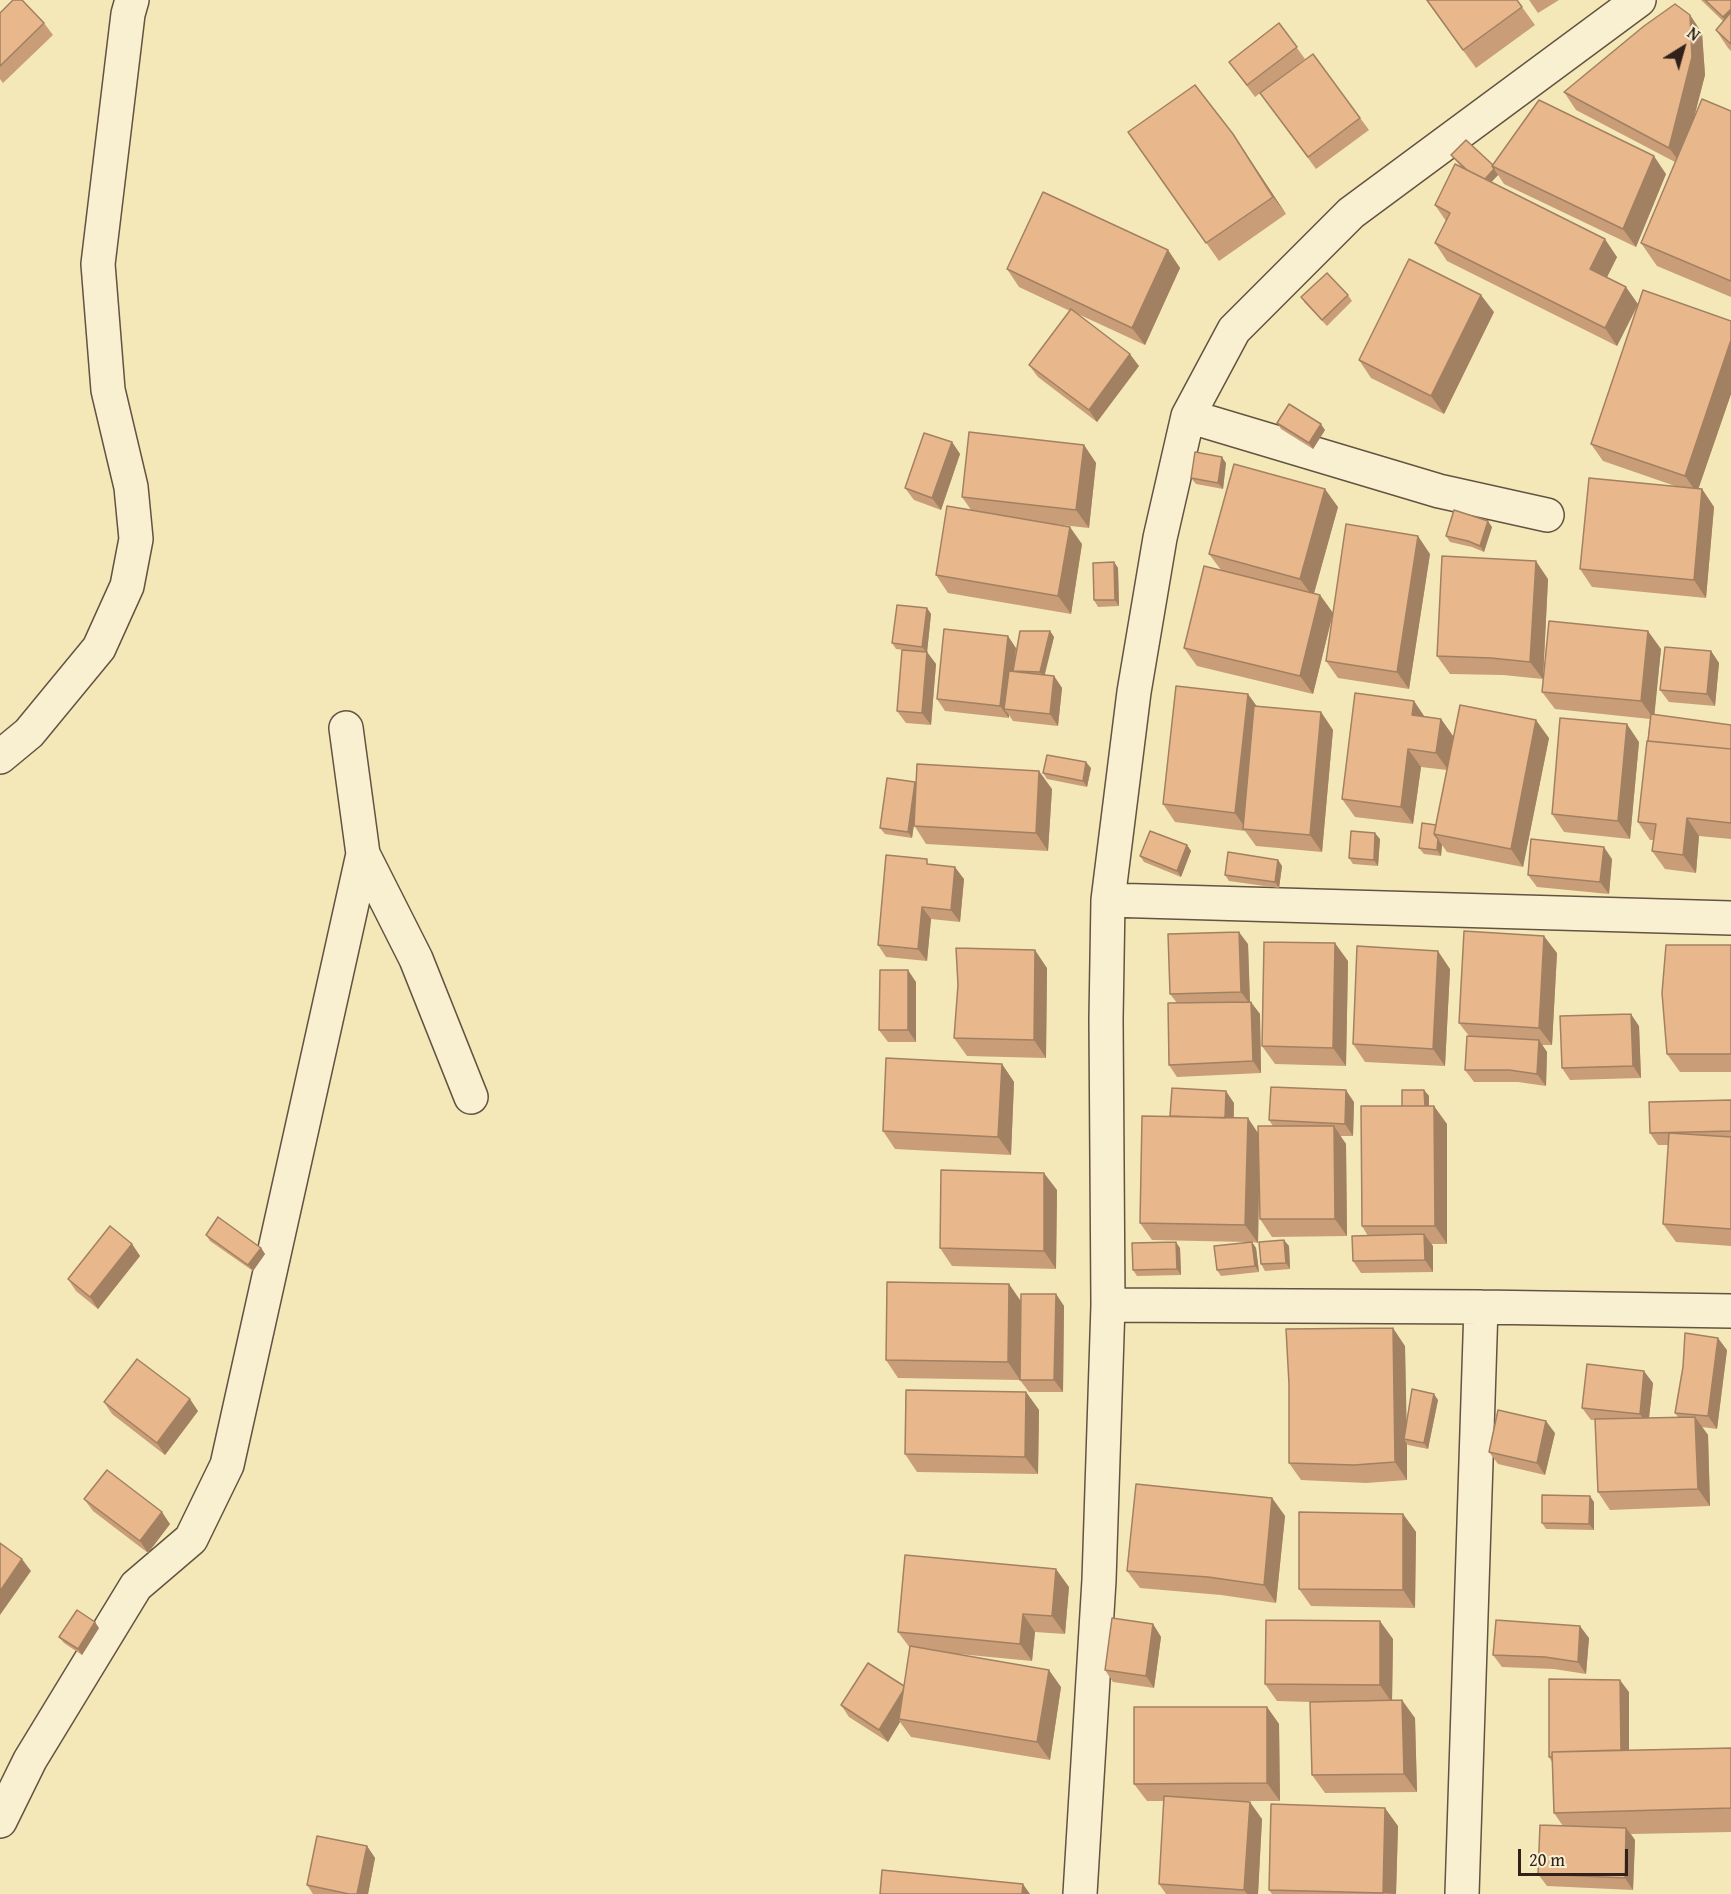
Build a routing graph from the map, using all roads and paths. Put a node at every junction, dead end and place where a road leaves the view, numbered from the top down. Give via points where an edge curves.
1 (132, 0) edge
2 (1639, 0) edge
3 (1188, 416) junction
4 (1547, 515) dead end
5 (346, 728) dead end
6 (0, 757) edge
7 (363, 854) junction
8 (1108, 900) junction
9 (1731, 918) edge
10 (471, 1097) dead end
11 (1108, 1305) junction
12 (1481, 1307) junction
13 (1731, 1311) edge
14 (0, 1821) edge
15 (1080, 1894) edge
16 (1462, 1894) edge

1 - 6 street via 98,264 108,390 131,487 136,539 127,586 99,648 29,733
2 - 3 street via 1352,213 1234,330
3 - 4 street via 1439,491
3 - 8 street via 1160,538 1134,692
5 - 7 street
7 - 10 street via 416,959
7 - 14 street via 227,1465 191,1539 136,1586 30,1760
8 - 9 street
8 - 11 street
11 - 12 street
11 - 15 street via 1099,1580
12 - 13 street
12 - 16 street

